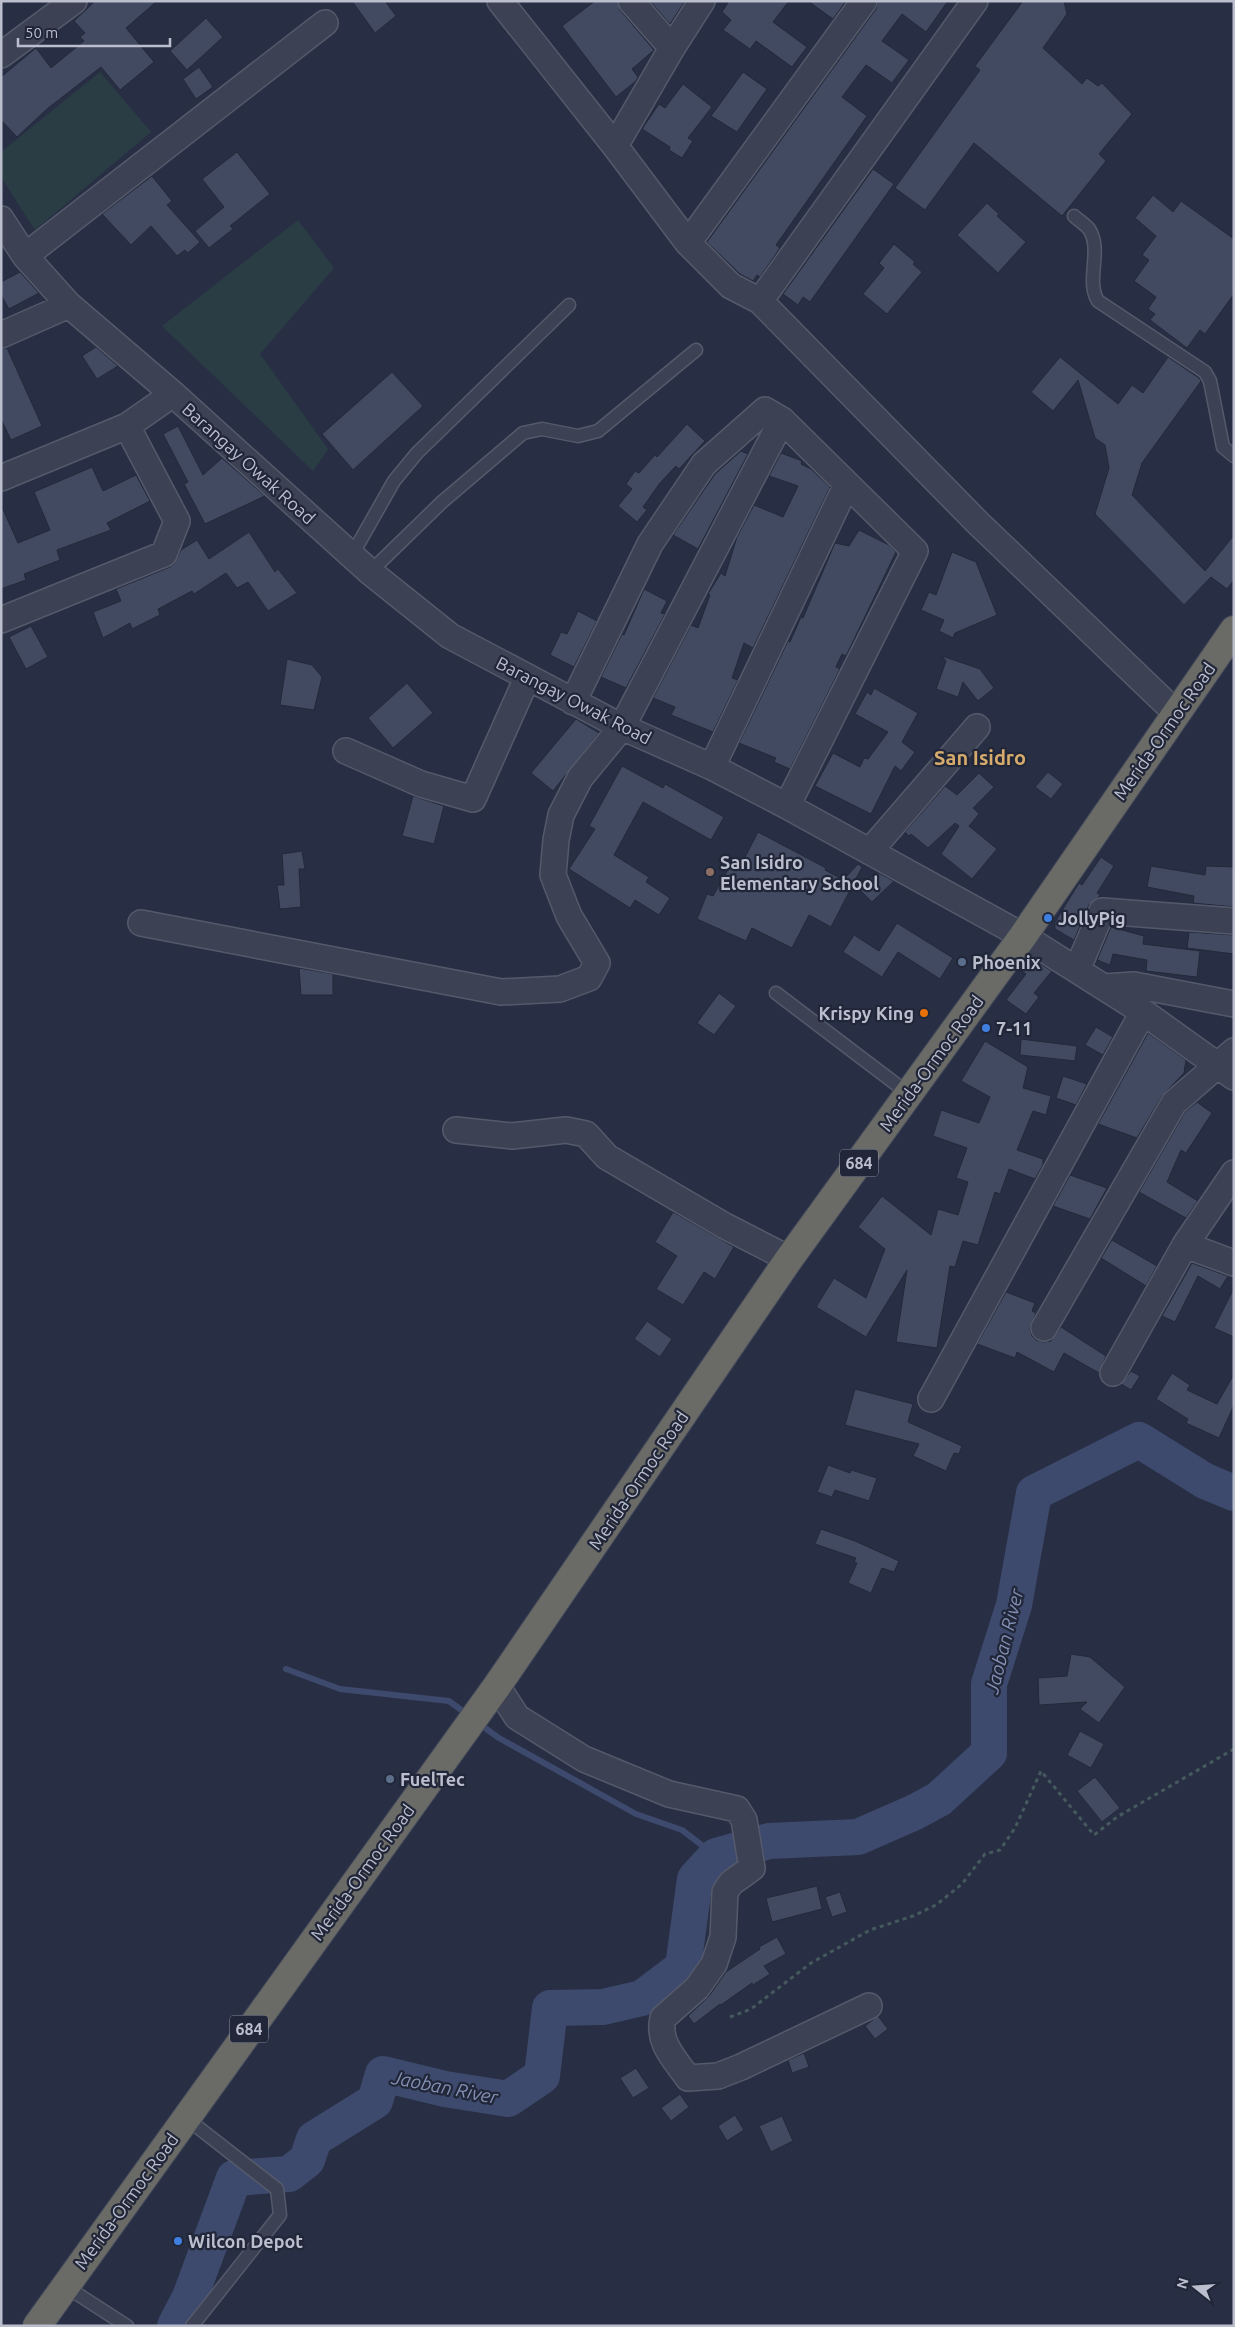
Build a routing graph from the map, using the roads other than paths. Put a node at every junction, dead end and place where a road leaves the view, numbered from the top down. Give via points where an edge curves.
1 (74, 1) edge
2 (500, 1) edge
3 (631, 1) edge
4 (702, 1) edge
5 (864, 1) edge
6 (976, 1) edge
7 (325, 23) dead end
8 (672, 48) junction
9 (1, 55) edge
10 (615, 146) junction
11 (1074, 216) dead end
12 (1, 219) edge
13 (688, 243) junction
14 (25, 256) junction
15 (760, 300) junction
16 (569, 304) dead end
17 (69, 305) junction
18 (1, 335) edge
19 (696, 350) dead end
20 (173, 394) junction
21 (782, 420) junction
22 (128, 426) junction
23 (1234, 456) edge
24 (1, 478) edge
25 (848, 484) junction
26 (361, 564) junction
27 (1, 620) edge
28 (1234, 630) edge
29 (527, 678) junction
30 (573, 702) junction
31 (1176, 712) junction
32 (622, 727) junction
33 (977, 727) dead end
34 (346, 750) dead end
35 (712, 767) junction
36 (787, 806) junction
37 (870, 851) junction
38 (1234, 921) edge
39 (141, 923) dead end
40 (1023, 936) junction
41 (1077, 970) junction
42 (1104, 987) junction
43 (776, 993) dead end
44 (1234, 1004) edge
45 (1143, 1012) junction
46 (1228, 1064) edge
47 (909, 1094) junction
48 (456, 1130) dead end
49 (1234, 1173) edge
50 (1185, 1245) junction
51 (789, 1259) junction
52 (1234, 1263) edge
53 (1044, 1328) dead end
54 (1113, 1373) dead end
55 (931, 1399) dead end
56 (492, 1692) junction
57 (869, 2006) dead end
58 (186, 2118) junction
59 (65, 2286) junction
60 (37, 2326) edge
61 (127, 2326) edge
62 (192, 2326) edge

1 - 9 street
2 - 10 street
3 - 8 street
4 - 8 street
5 - 13 street
6 - 15 street
7 - 14 street
8 - 10 street
10 - 13 street
11 - 23 lane via 1089,230 1094,248 1093,294 1098,301 1205,372 1210,381 1223,447
12 - 14 street, Barangay Owak Road
13 - 15 street via 731,286
14 - 17 street, Barangay Owak Road
15 - 31 street via 977,522
16 - 26 lane via 417,453 394,481
17 - 18 street
17 - 20 street, Barangay Owak Road
19 - 26 lane via 598,431 578,436 542,429 523,433 442,502
20 - 22 street
20 - 26 street, Barangay Owak Road
21 - 25 street
21 - 30 street via 765,410 704,464 650,544
21 - 32 street
22 - 24 street
22 - 27 street via 177,521 164,554
25 - 35 street
25 - 36 street via 915,551
26 - 29 street, Barangay Owak Road via 450,636
28 - 31 highway, Merida-Ormoc Road / 684
29 - 30 street, Barangay Owak Road
29 - 34 street via 473,799 421,784
30 - 32 street, Barangay Owak Road
31 - 40 highway, Merida-Ormoc Road / 684
32 - 35 street, Barangay Owak Road
32 - 39 street via 580,778 561,815 556,840 553,875 569,916 597,962 589,978 560,989 501,992
33 - 37 street
35 - 36 street, Barangay Owak Road
36 - 37 street, Barangay Owak Road
37 - 40 street, Barangay Owak Road
38 - 41 street via 1102,911
40 - 41 street, Barangay Owak Road
40 - 47 highway, Merida-Ormoc Road / 684
41 - 42 street, Barangay Owak Road
42 - 44 street via 1134,985
42 - 45 street, Barangay Owak Road
43 - 47 lane
45 - 46 street, Barangay Owak Road
45 - 55 street
46 - 53 street via 1174,1103
47 - 51 highway, Merida-Ormoc Road / 684
48 - 51 street via 512,1136 566,1130 586,1134 614,1161
49 - 50 street
50 - 52 street
50 - 54 street
51 - 56 highway, Merida-Ormoc Road / 684
56 - 57 street via 517,1717 584,1759 669,1794 737,1809 744,1820 752,1868 731,1882 725,1892 723,1937 714,1964 697,1988 663,2018 663,2042 688,2078 718,2076 741,2067
56 - 58 highway, Merida-Ormoc Road / 684
58 - 59 highway, Merida-Ormoc Road / 684
58 - 62 lane via 277,2189 280,2215
59 - 60 highway, Merida-Ormoc Road / 684
59 - 61 lane

